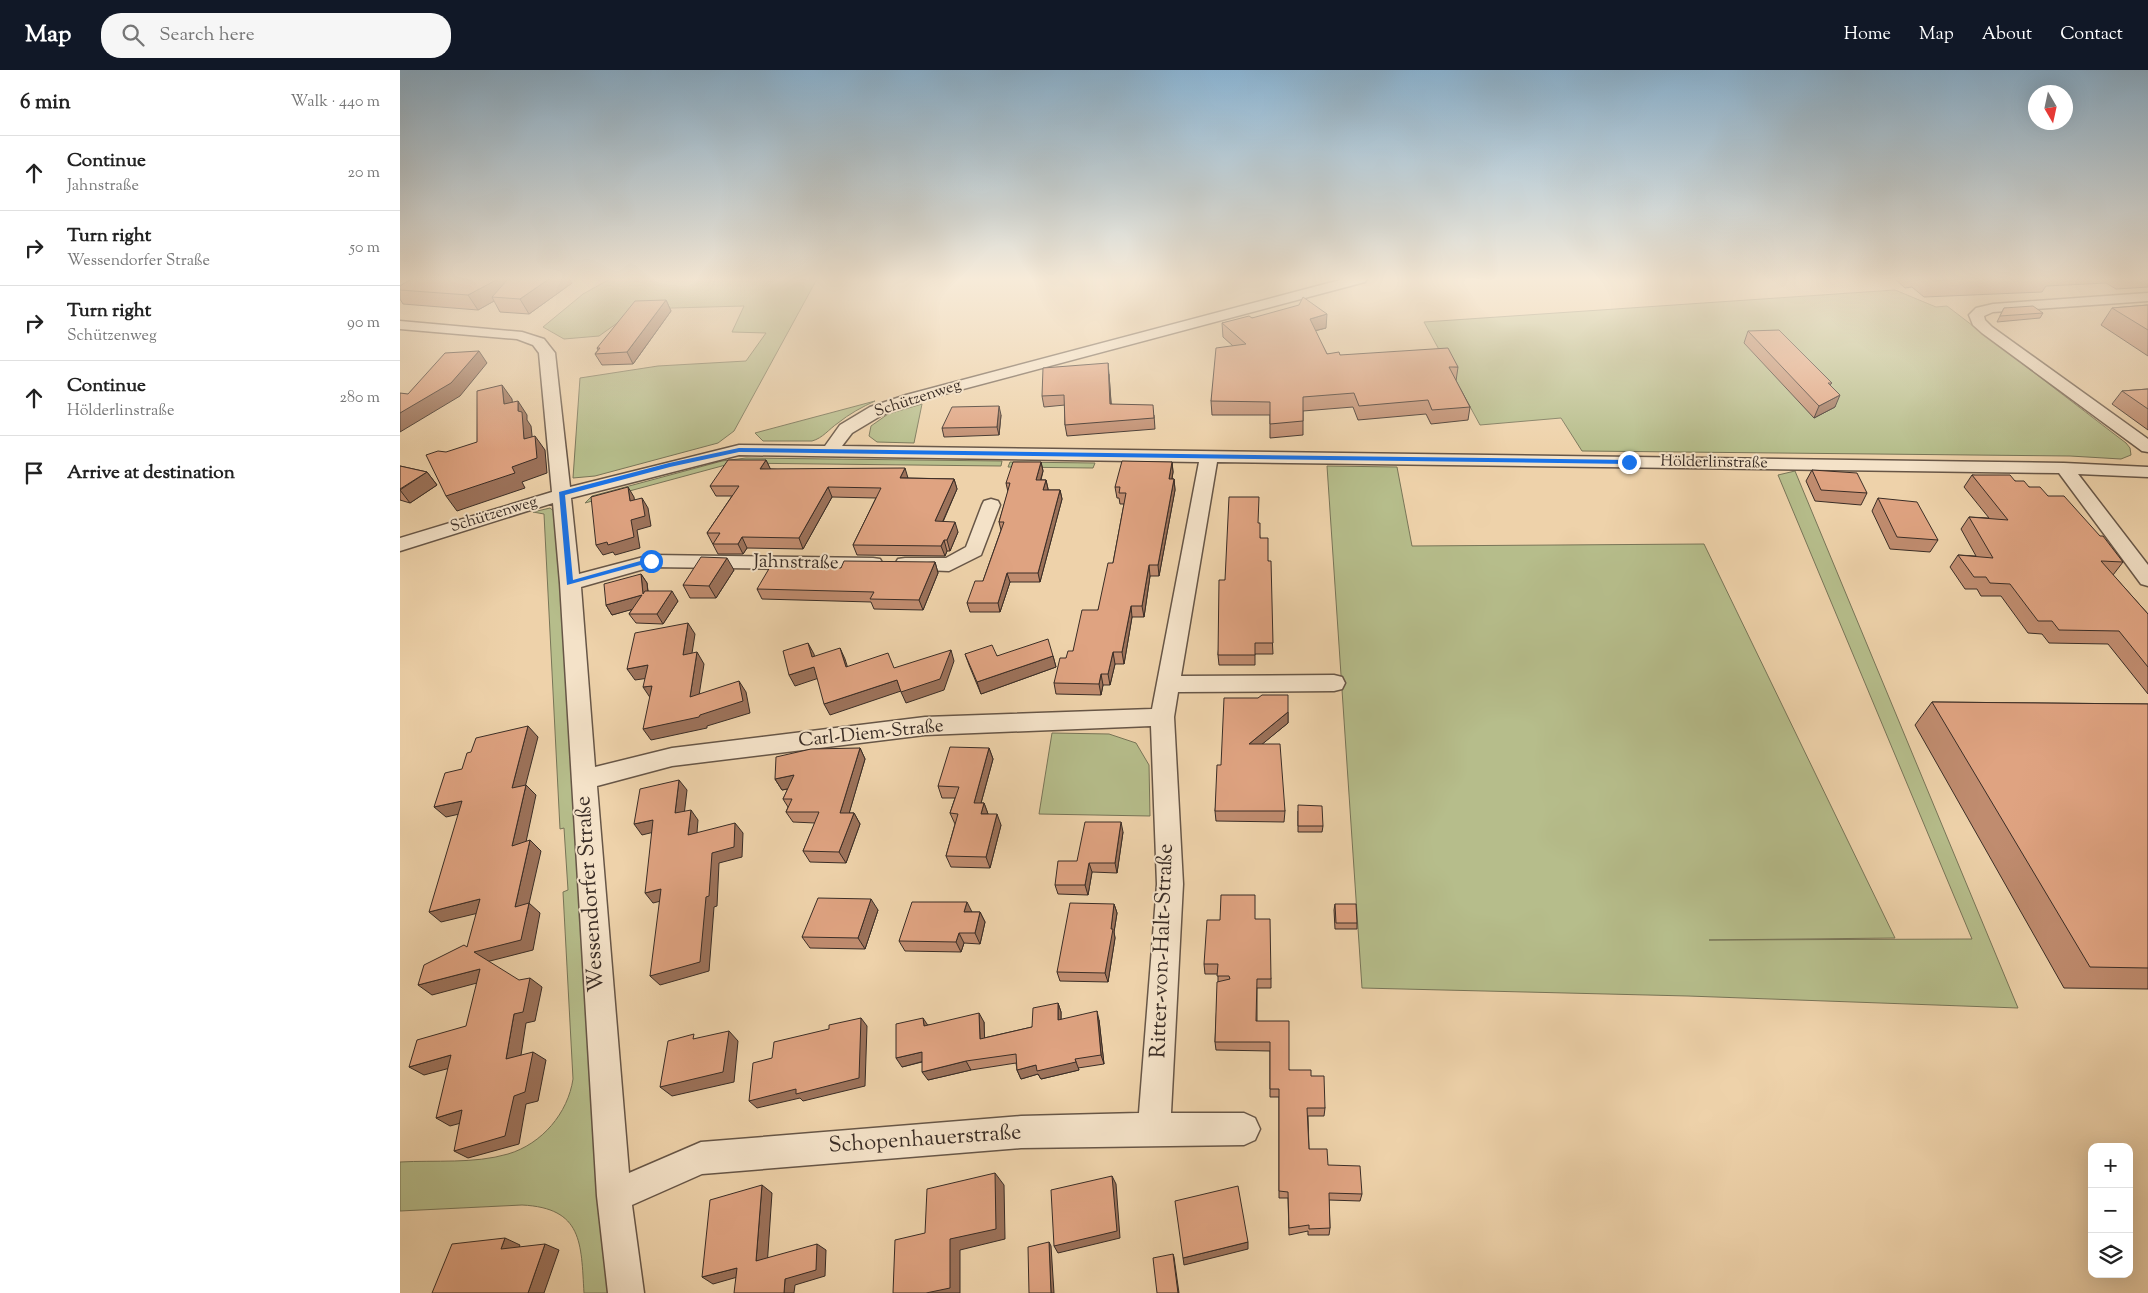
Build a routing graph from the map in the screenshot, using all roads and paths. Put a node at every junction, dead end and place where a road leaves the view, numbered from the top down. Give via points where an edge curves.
1 (521, 336) edge
2 (1145, 336) edge
3 (1995, 336) edge
4 (2148, 447) edge
5 (831, 450) junction
6 (1209, 457) junction
7 (2064, 468) junction
8 (2148, 472) edge
9 (562, 494) junction
10 (991, 505) dead end
11 (400, 545) edge
12 (2148, 579) edge
13 (570, 583) junction
14 (1169, 684) junction
15 (1334, 684) dead end
16 (1162, 717) junction
17 (583, 780) junction
18 (1154, 1129) junction
19 (1244, 1129) dead end
20 (614, 1196) junction
21 (626, 1293) edge

1 - 9 street, Wessendorfer Straße via 543,344 548,362
2 - 5 street, Schützenweg via 912,398 876,411 846,429
3 - 4 street
5 - 6 street, Hölderlinstraße
5 - 9 street, Schützenweg via 739,450
6 - 7 street, Hölderlinstraße
6 - 14 street, Ritter-von-Halt-Straße
7 - 8 street, Hölderlinstraße
7 - 12 street
9 - 11 street, Schützenweg
9 - 13 street, Wessendorfer Straße
10 - 13 street, Jahnstraße via 974,551 950,565 651,561
13 - 17 street, Wessendorfer Straße
14 - 15 street
14 - 16 street, Ritter-von-Halt-Straße
16 - 17 street, Carl-Diem-Straße via 925,726 672,757
16 - 18 street, Ritter-von-Halt-Straße via 1170,884
17 - 20 street, Wessendorfer Straße
18 - 19 street, Schopenhauerstraße
18 - 20 street, Schopenhauerstraße via 1021,1132 701,1158
20 - 21 street, Wessendorfer Straße

